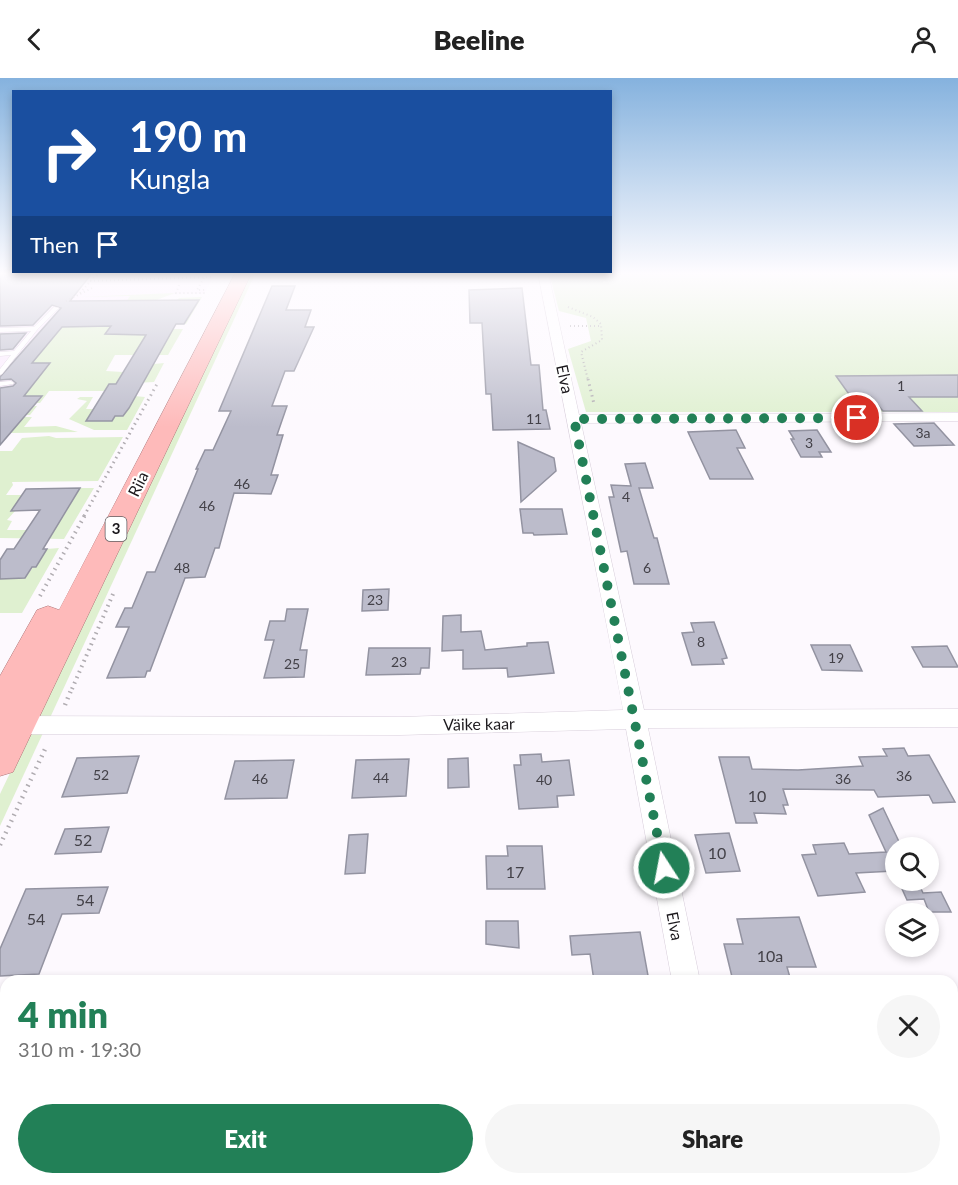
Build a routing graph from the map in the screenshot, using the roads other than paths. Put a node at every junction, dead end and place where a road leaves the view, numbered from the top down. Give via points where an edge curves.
1 (40, 324) edge
2 (198, 324) edge
3 (217, 324) edge
4 (553, 324) edge
5 (35, 329) junction
6 (0, 330) edge
7 (16, 352) junction
8 (0, 354) edge
9 (0, 373) edge
10 (11, 382) dead end
11 (0, 384) edge
12 (574, 419) junction
13 (956, 420) edge
14 (958, 718) edge
15 (6, 720) edge
16 (636, 720) junction
17 (0, 760) edge
18 (685, 975) edge

1 - 5 lane
2 - 15 highway, Riia / 3
3 - 15 highway, Riia / 3
4 - 12 street, Elva
5 - 6 lane
5 - 7 lane
7 - 8 lane
7 - 9 lane
10 - 11 lane
12 - 13 street
12 - 16 street, Elva
14 - 16 street, Väike kaar
15 - 16 street, Väike kaar via 57,725 400,726
15 - 17 highway, Riia / 3
16 - 18 street, Elva

